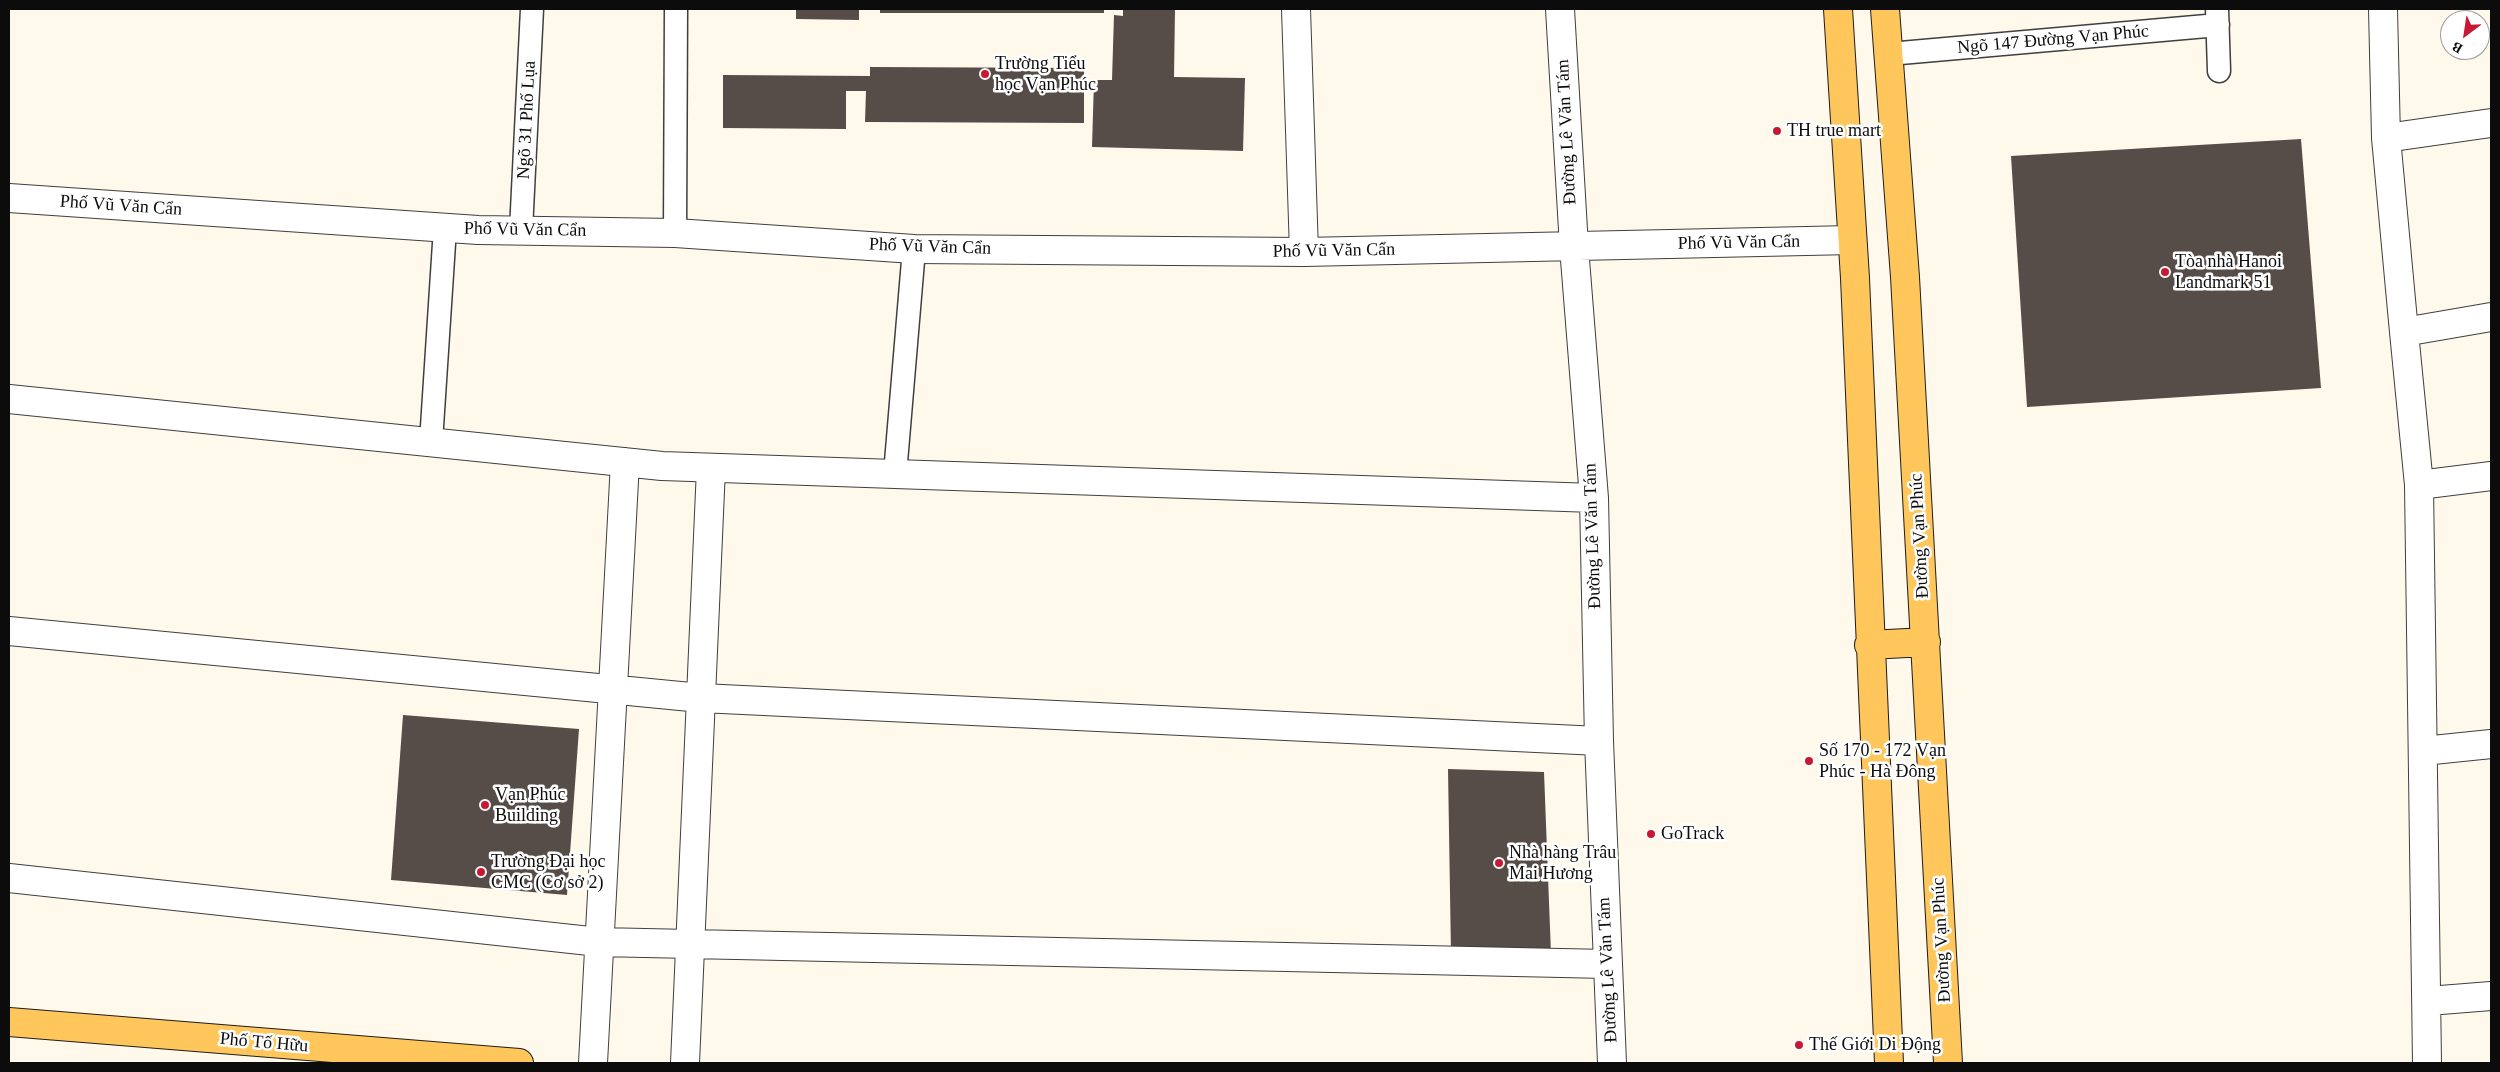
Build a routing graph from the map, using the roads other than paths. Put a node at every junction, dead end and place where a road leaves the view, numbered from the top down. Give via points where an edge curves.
1 (532, 9) edge
2 (676, 9) edge
3 (1296, 9) edge
4 (1560, 9) edge
5 (1838, 9) edge
6 (1885, 9) edge
7 (2382, 9) edge
8 (2218, 17) edge
9 (1889, 54) junction
10 (2219, 71) dead end
11 (2491, 123) edge
12 (2386, 138) junction
13 (9, 198) edge
14 (445, 228) junction
15 (521, 230) junction
16 (675, 233) junction
17 (1852, 240) junction
18 (1574, 247) junction
19 (914, 249) junction
20 (1304, 252) junction
21 (2491, 316) edge
22 (2404, 332) junction
23 (9, 399) edge
24 (431, 442) junction
25 (625, 462) junction
26 (711, 468) junction
27 (895, 474) junction
28 (2491, 476) edge
29 (2419, 485) junction
30 (1594, 498) junction
31 (9, 631) edge
32 (1926, 642) junction
33 (1869, 645) junction
34 (613, 691) junction
35 (701, 698) junction
36 (1598, 741) junction
37 (2491, 744) edge
38 (2423, 751) junction
39 (9, 878) edge
40 (599, 942) junction
41 (690, 945) junction
42 (1607, 964) junction
43 (2491, 996) edge
44 (2428, 1001) junction
45 (9, 1022) edge
46 (519, 1063) edge
47 (593, 1063) edge
48 (685, 1063) edge
49 (1612, 1063) edge
50 (1889, 1063) edge
51 (1948, 1063) edge
52 (2427, 1063) edge

1 - 15 lane, Ngõ 31 Phố Lụa
2 - 16 lane
3 - 20 street
4 - 18 street, Đường Lê Văn Tám
5 - 17 main road
6 - 9 main road, Đường Vạn Phúc
7 - 12 street
8 - 9 lane, Ngõ 147 Đường Vạn Phúc
8 - 10 lane
9 - 32 main road, Đường Vạn Phúc
11 - 12 street
12 - 22 street
13 - 14 street, Phố Vũ Văn Cẩn
14 - 15 street, Phố Vũ Văn Cẩn
14 - 24 lane
15 - 16 street, Phố Vũ Văn Cẩn
16 - 19 street, Phố Vũ Văn Cẩn
17 - 18 street, Phố Vũ Văn Cẩn
17 - 33 main road
18 - 20 street, Phố Vũ Văn Cẩn
18 - 30 street, Đường Lê Văn Tám
19 - 20 street, Phố Vũ Văn Cẩn
19 - 27 lane
21 - 22 street
22 - 29 street
23 - 24 street
24 - 25 street
25 - 26 street
25 - 34 street
26 - 27 street
26 - 35 street
27 - 30 street
28 - 29 street
29 - 38 street
30 - 36 street, Đường Lê Văn Tám
31 - 34 street
32 - 33 main road
32 - 51 main road, Đường Vạn Phúc
33 - 50 main road
34 - 35 street
34 - 40 street
35 - 36 street
35 - 41 street
36 - 42 street, Đường Lê Văn Tám
37 - 38 street
38 - 44 street
39 - 40 street
40 - 41 street
40 - 47 street
41 - 42 street
41 - 48 street
42 - 49 street, Đường Lê Văn Tám
43 - 44 street
44 - 52 street
45 - 46 main road, Phố Tố Hữu

